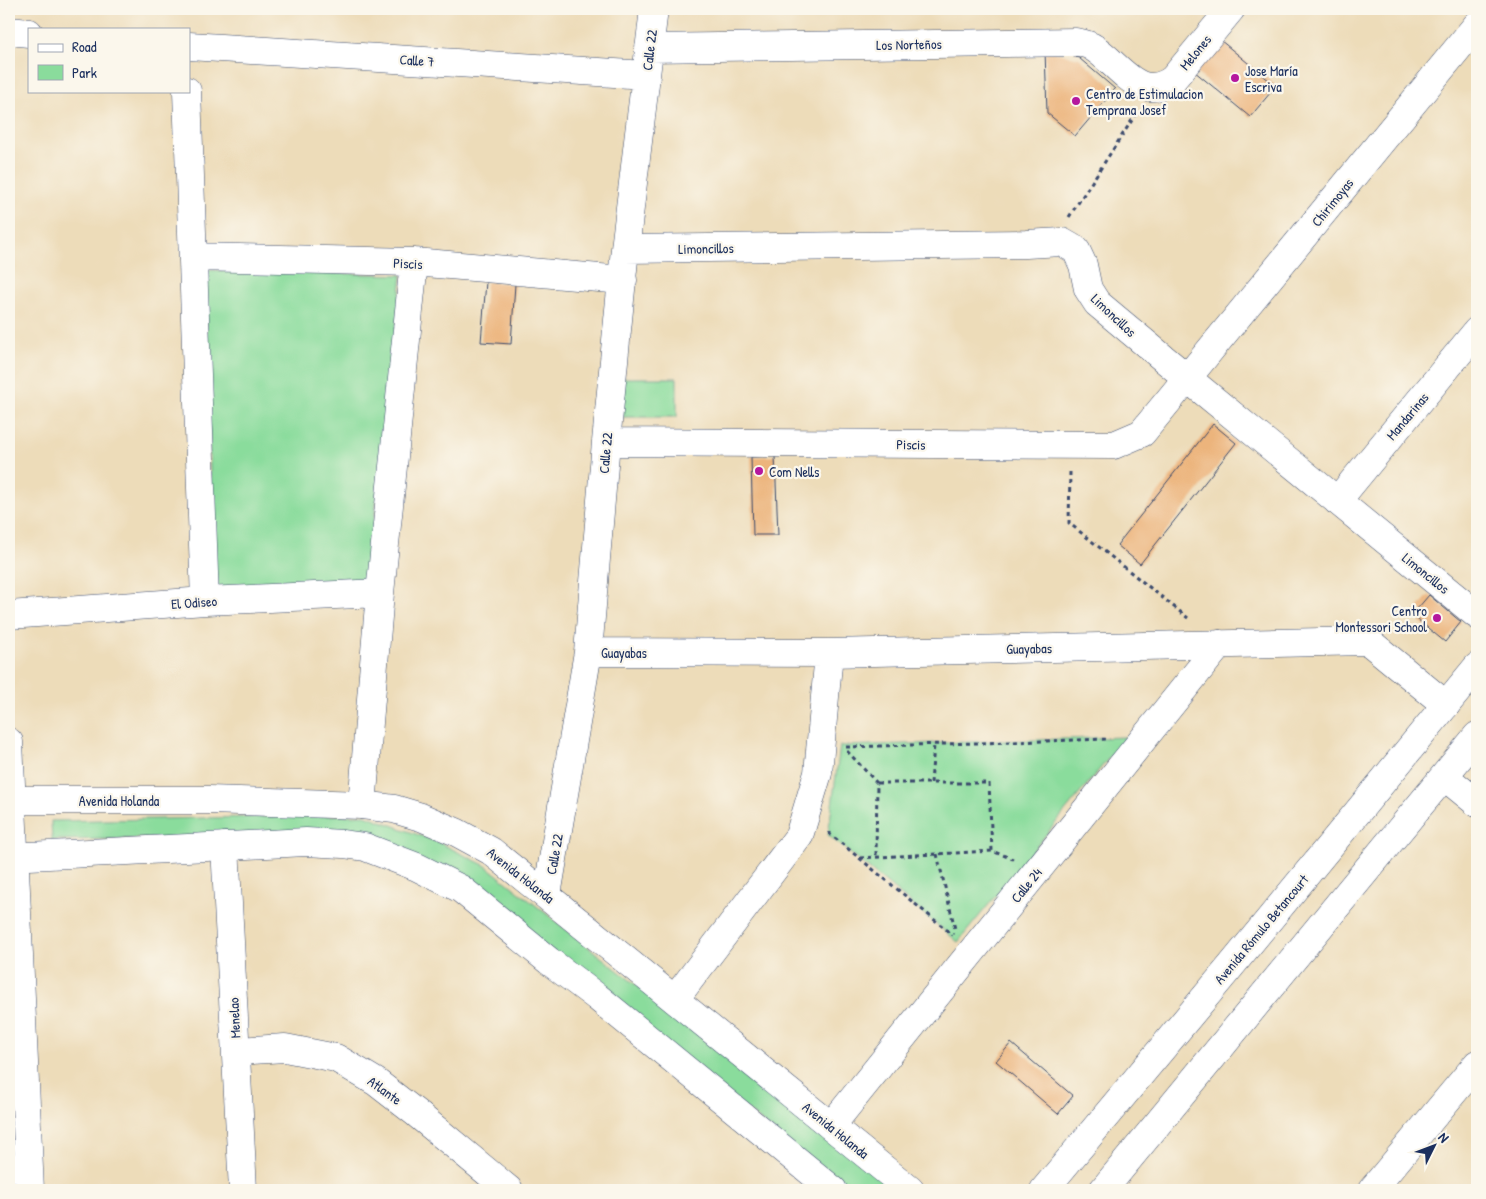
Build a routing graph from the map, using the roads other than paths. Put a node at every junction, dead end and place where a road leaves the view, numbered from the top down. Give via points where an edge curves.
1 (654, 9) edge
2 (1231, 9) edge
3 (1477, 25) edge
4 (9, 31) edge
5 (28, 33) edge
6 (190, 46) edge
7 (649, 48) junction
8 (646, 75) junction
9 (1154, 88) joint
10 (187, 92) edge
11 (625, 249) junction
12 (193, 257) junction
13 (414, 262) junction
14 (623, 280) junction
15 (1477, 331) edge
16 (1187, 378) junction
17 (606, 442) junction
18 (1337, 500) junction
19 (380, 593) junction
20 (205, 601) junction
21 (9, 615) edge
22 (1477, 615) edge
23 (1220, 644) junction
24 (588, 652) junction
25 (829, 652) junction
26 (1477, 667) edge
27 (1446, 705) junction
28 (1477, 736) edge
29 (9, 742) edge
30 (1445, 777) junction
31 (10, 800) edge
32 (1477, 803) edge
33 (362, 806) junction
34 (225, 846) junction
35 (11, 857) edge
36 (547, 895) junction
37 (674, 999) junction
38 (236, 1051) junction
39 (1477, 1064) edge
40 (831, 1126) junction
41 (22, 1175) edge
42 (243, 1190) edge
43 (509, 1190) edge
44 (832, 1190) edge
45 (910, 1190) edge
46 (1044, 1190) edge
47 (1103, 1190) edge
48 (1372, 1190) edge

1 - 7 street, Calle 22
2 - 9 street, Melones via 1174,79
3 - 16 street, Chirimoyas
4 - 5 street
6 - 8 street, Calle 7
7 - 8 street, Calle 22
7 - 9 street, Los Norteños via 1076,42 1095,49 1134,82
8 - 11 street, Calle 22
10 - 12 street
11 - 14 street, Calle 22
11 - 16 street, Limoncillos via 1062,242 1076,250 1088,289 1097,303
12 - 13 street, Piscis
12 - 20 street
13 - 14 street, Piscis
13 - 19 street
14 - 17 street, Calle 22
15 - 18 street, Mandarinas
16 - 17 street, Piscis via 1142,433 1114,445
16 - 18 street, Limoncillos
17 - 24 street, Calle 22
18 - 22 street, Limoncillos
19 - 20 street, El Odiseo
19 - 33 street
20 - 21 street, El Odiseo
23 - 25 street, Guayabas
23 - 27 street, Guayabas via 1368,640
23 - 40 street, Calle 24
24 - 25 street, Guayabas
24 - 36 street, Calle 22
25 - 37 street via 818,773 799,836
26 - 27 street, Avenida Rómulo Betancourt
27 - 46 street, Avenida Rómulo Betancourt
28 - 30 street
29 - 31 street
30 - 32 street
30 - 47 street
31 - 33 street, Avenida Holanda via 209,800
31 - 35 street
33 - 36 street, Avenida Holanda via 394,809 456,832 491,850
34 - 35 street
34 - 38 street, Menelao
34 - 44 street via 306,842 365,847 417,867 460,890 597,997
35 - 41 street
36 - 37 street, Avenida Holanda
37 - 40 street, Avenida Holanda
38 - 42 street, Menelao
38 - 43 street, Atlante via 285,1048 336,1058 382,1087
39 - 48 street
40 - 45 street, Avenida Holanda

